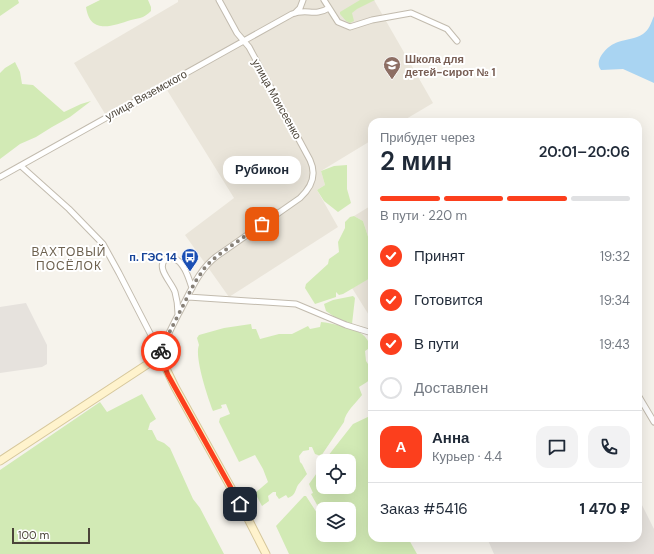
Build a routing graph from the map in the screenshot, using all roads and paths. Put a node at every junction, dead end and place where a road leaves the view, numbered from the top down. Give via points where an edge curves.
1 (219, 0) edge
2 (303, 0) edge
3 (324, 0) edge
4 (329, 8) junction
5 (311, 12) junction
6 (292, 14) junction
7 (244, 41) junction
8 (457, 41) dead end
9 (20, 166) junction
10 (0, 177) edge
11 (192, 288) junction
12 (188, 297) junction
13 (178, 316) junction
14 (368, 332) edge
15 (160, 356) junction
16 (642, 402) edge
17 (654, 422) edge
18 (0, 461) edge
19 (266, 554) edge

1 - 7 street, улица Моисеенко
2 - 5 street via 305,7
2 - 6 street via 300,8
3 - 4 street
4 - 5 street
4 - 8 street via 338,22 350,28 372,20 410,13 447,29
5 - 6 street
6 - 7 street, улица Вяземского
7 - 9 street, улица Вяземского
7 - 11 street, улица Моисеенко via 310,160 314,169 313,181 300,198 213,259
9 - 10 street, улица Вяземского
9 - 15 street via 69,209 103,244
11 - 12 street, улица Моисеенко
11 - 13 street via 180,262 172,258 165,260 162,269 175,291
12 - 13 street, улица Моисеенко
12 - 14 street via 296,304
13 - 15 street, улица Моисеенко
15 - 18 street
15 - 19 street
16 - 17 street

